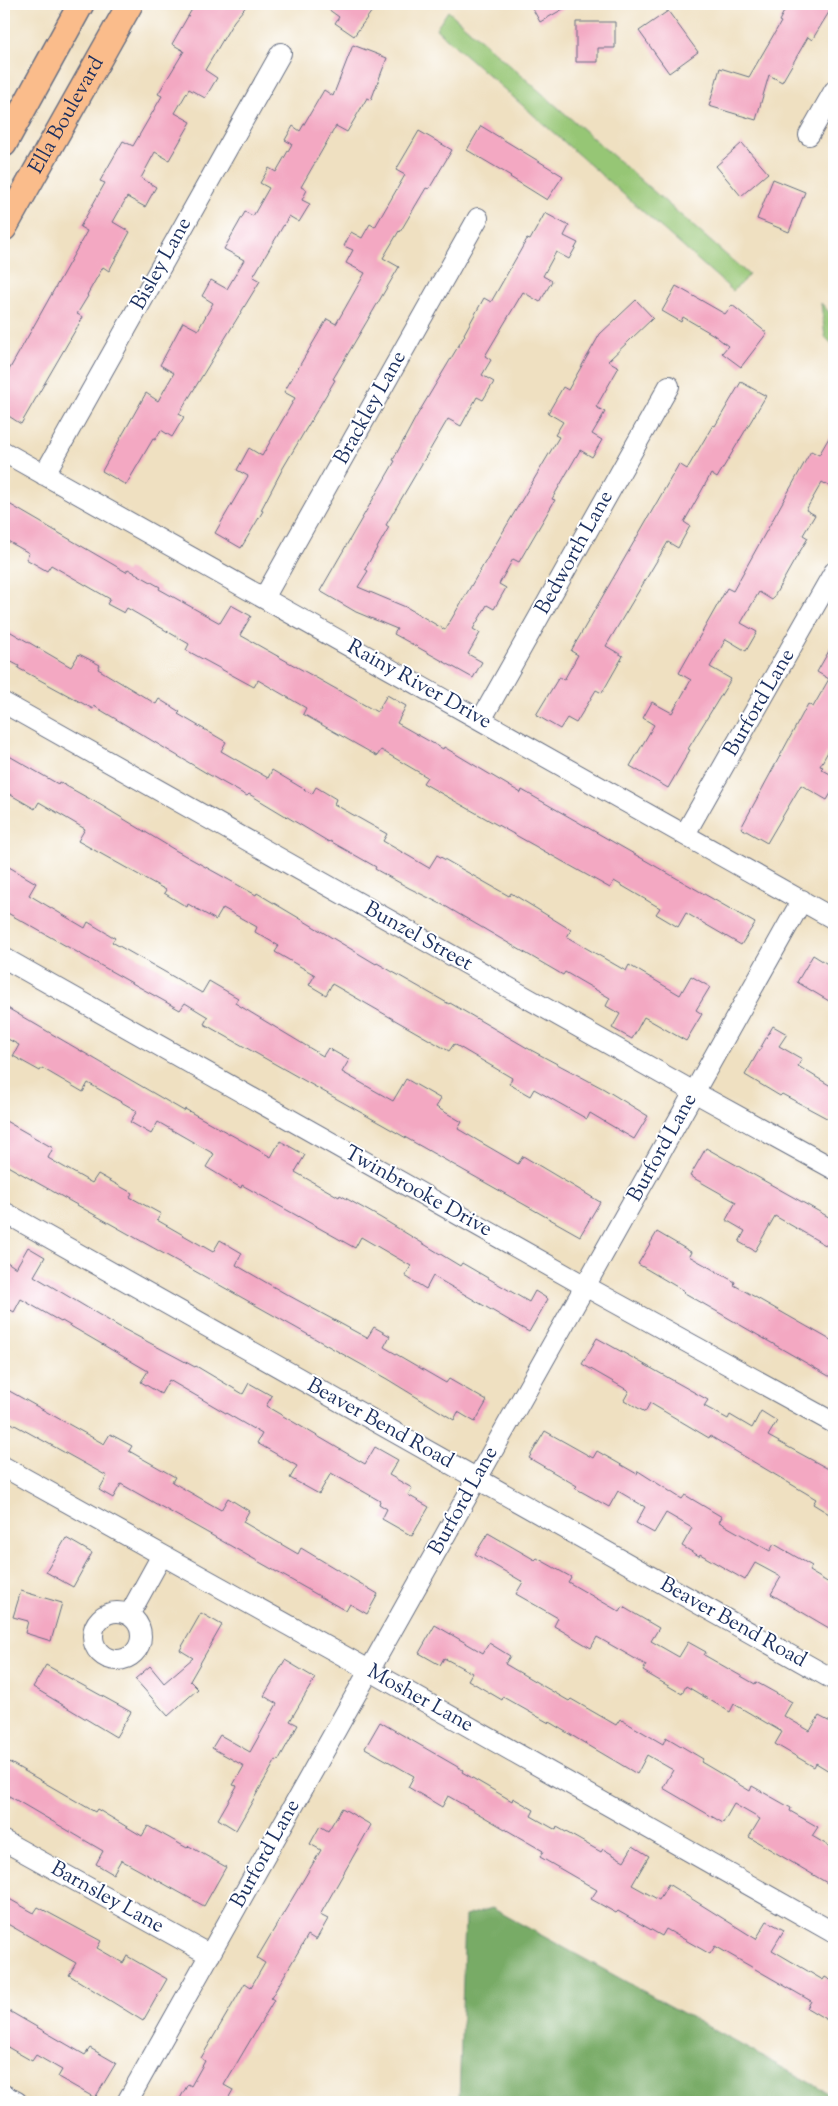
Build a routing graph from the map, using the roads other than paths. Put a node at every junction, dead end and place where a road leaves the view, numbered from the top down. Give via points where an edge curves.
1 (81, 4) edge
2 (130, 4) edge
3 (280, 52) dead end
4 (834, 91) edge
5 (809, 135) dead end
6 (4, 144) edge
7 (478, 218) dead end
8 (4, 228) edge
9 (669, 386) dead end
10 (4, 452) edge
11 (44, 475) junction
12 (834, 572) edge
13 (264, 598) junction
14 (4, 703) edge
15 (481, 720) junction
16 (685, 834) junction
17 (802, 900) junction
18 (834, 918) edge
19 (4, 958) edge
20 (694, 1092) junction
21 (834, 1169) edge
22 (4, 1212) edge
23 (585, 1286) junction
24 (834, 1423) edge
25 (4, 1467) edge
26 (477, 1479) junction
27 (162, 1555) junction
28 (129, 1615) dead end
29 (369, 1670) junction
30 (834, 1680) edge
31 (4, 1840) edge
32 (834, 1933) edge
33 (210, 1955) junction
34 (4, 2095) edge
35 (17, 2102) edge
36 (127, 2102) edge

1 - 6 main road, Ella Boulevard
2 - 8 main road, Ella Boulevard
3 - 11 street, Bisley Lane
4 - 5 street
7 - 13 street, Brackley Lane
9 - 15 street, Bedworth Lane
10 - 11 street, Rainy River Drive
11 - 13 street, Rainy River Drive
12 - 16 street, Burford Lane
13 - 15 street, Rainy River Drive
14 - 20 street, Bunzel Street
15 - 16 street, Rainy River Drive
16 - 17 street, Rainy River Drive
17 - 18 street, Rainy River Drive
17 - 20 street, Burford Lane
19 - 23 street, Twinbrooke Drive
20 - 21 street, Bunzel Street
20 - 23 street, Burford Lane
22 - 26 street, Beaver Bend Road
23 - 24 street, Twinbrooke Drive
23 - 26 street, Burford Lane
25 - 27 street, Mosher Lane
26 - 29 street, Burford Lane
26 - 30 street, Beaver Bend Road
27 - 28 street
27 - 29 street, Mosher Lane
29 - 32 street, Mosher Lane
29 - 33 street, Burford Lane
31 - 33 street, Barnsley Lane
33 - 36 street, Burford Lane
34 - 35 street

